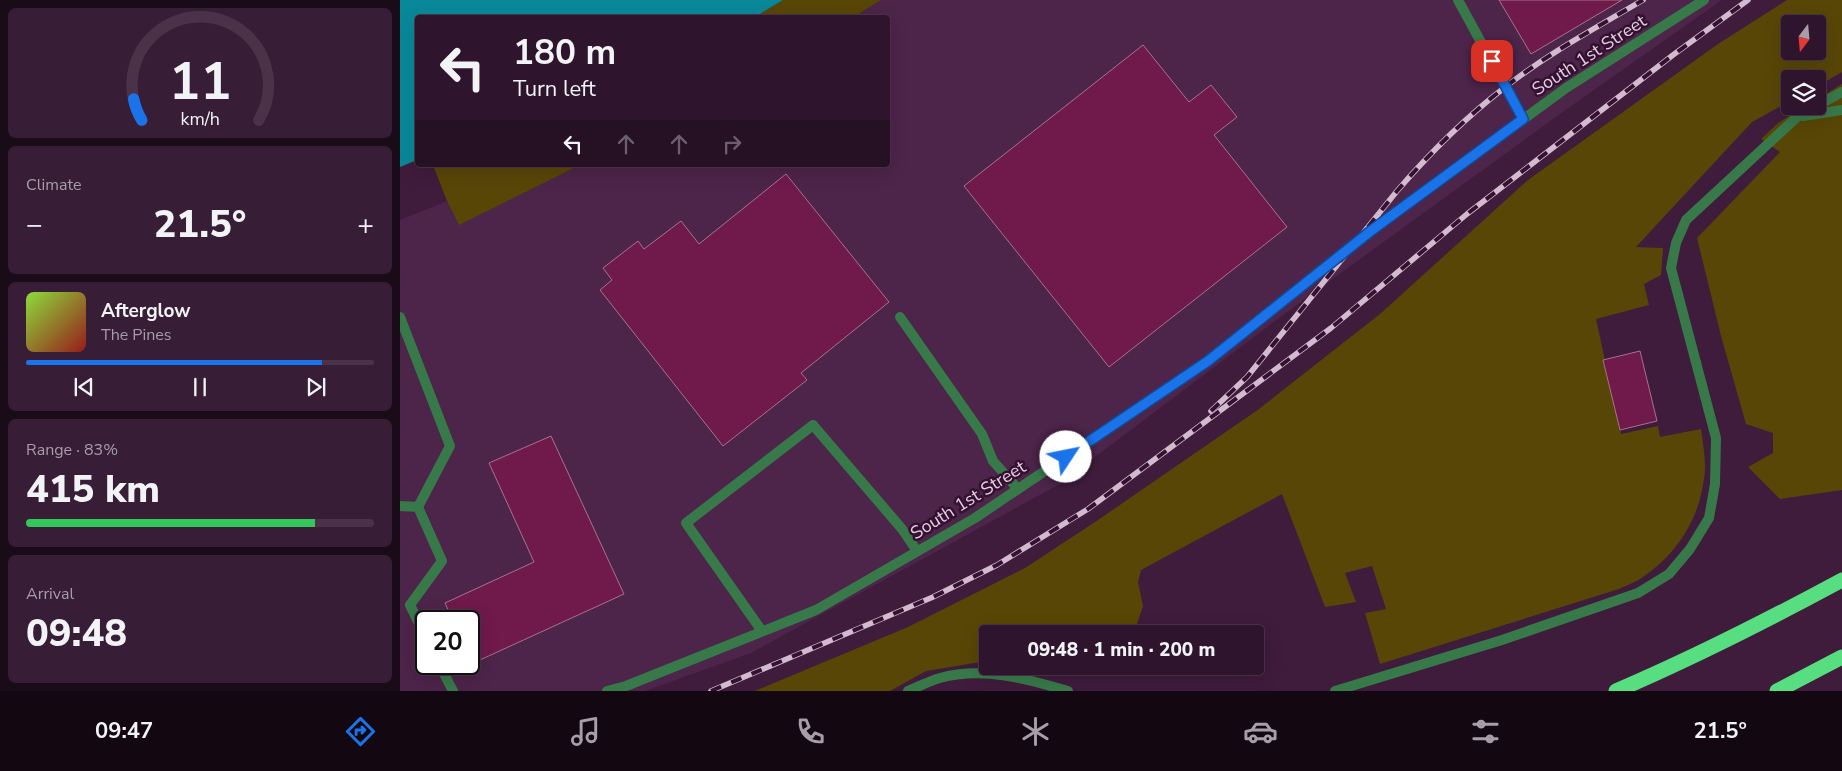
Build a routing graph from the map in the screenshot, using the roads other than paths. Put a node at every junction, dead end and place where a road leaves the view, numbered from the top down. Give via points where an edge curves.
1 (1458, 0) edge
2 (1704, 0) edge
3 (1842, 92) edge
4 (1826, 101) edge
5 (1842, 110) edge
6 (1800, 115) edge
7 (1797, 117) junction
8 (1523, 119) junction
9 (400, 317) edge
10 (900, 317) dead end
11 (1018, 489) junction
12 (400, 506) edge
13 (418, 507) junction
14 (917, 551) junction
15 (1842, 580) edge
16 (415, 615) edge
17 (762, 631) junction
18 (1842, 657) edge
19 (446, 675) edge
20 (454, 691) edge
21 (607, 691) edge
22 (908, 691) edge
23 (1068, 691) edge
24 (1335, 691) edge
25 (1616, 691) edge
26 (1777, 691) edge

1 - 8 lane
2 - 8 lane, South 1st Street
3 - 4 lane
5 - 7 lane
6 - 7 lane
7 - 24 lane via 1686,220 1676,243 1671,268 1716,438 1715,484 1709,518 1690,549 1668,574 1638,594
8 - 11 lane, South 1st Street via 1372,230 1208,361
9 - 13 lane via 450,446
10 - 11 lane via 982,434 993,461
11 - 14 lane, South 1st Street
12 - 13 lane
13 - 16 lane via 442,561 410,605
14 - 17 lane, South 1st Street via 816,610
14 - 17 lane via 813,425 686,523
15 - 25 highway via 1764,622
17 - 21 lane, South 1st Street
18 - 26 highway
19 - 20 lane
22 - 23 lane via 939,678 967,673 1019,678

